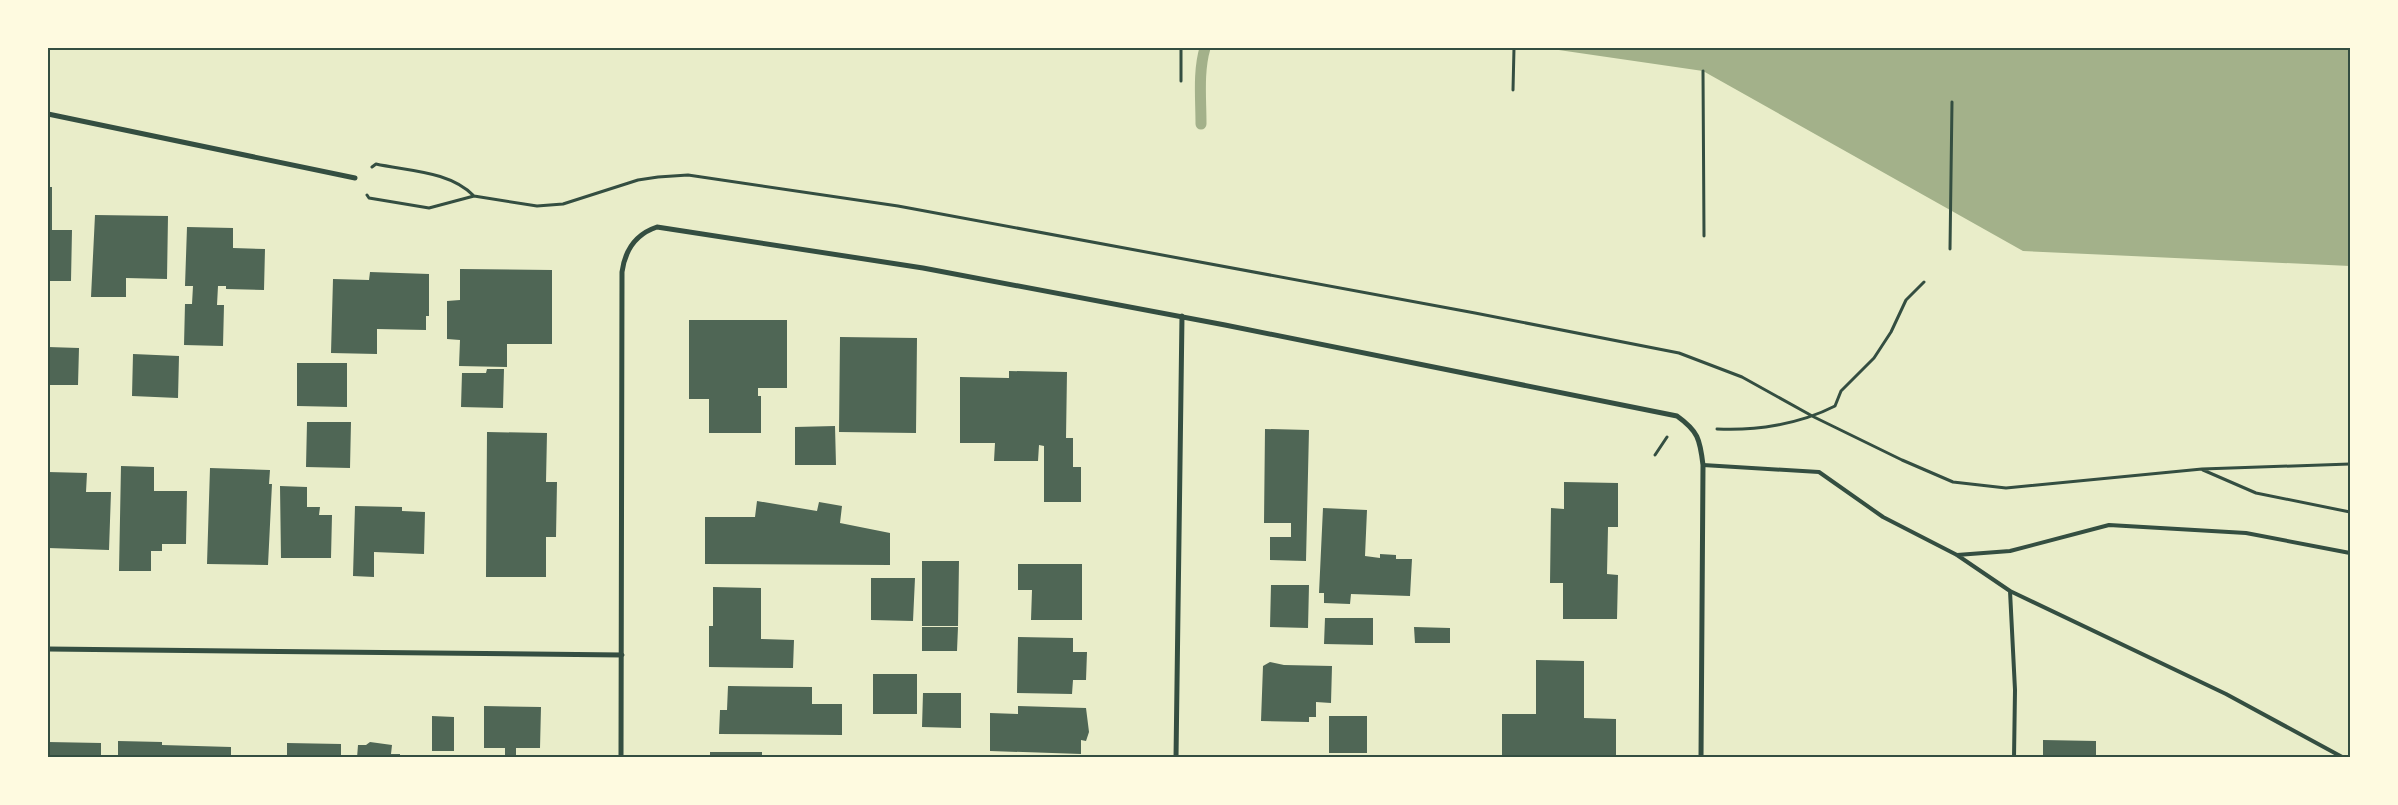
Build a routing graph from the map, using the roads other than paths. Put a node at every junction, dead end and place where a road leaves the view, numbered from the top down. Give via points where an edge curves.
1 (48, 114) edge
2 (355, 178) road end
3 (1182, 316) junction
4 (1703, 465) junction
5 (2350, 553) edge
6 (1957, 555) junction
7 (2010, 591) junction
8 (48, 649) edge
9 (622, 655) junction
10 (621, 758) edge
11 (1176, 758) edge
12 (1700, 758) edge
13 (2014, 758) edge
14 (2344, 758) edge

1 - 2 street
3 - 4 street via 1677,416 1693,428 1701,444
3 - 9 street via 923,268 664,227 649,229 636,238 626,254 622,272
3 - 11 street
4 - 6 lane via 1819,472 1883,517
4 - 12 street
5 - 6 lane via 2246,533 2109,525 2010,551
6 - 7 lane
7 - 13 lane via 2015,690
7 - 14 lane via 2226,694
8 - 9 street
9 - 10 street

